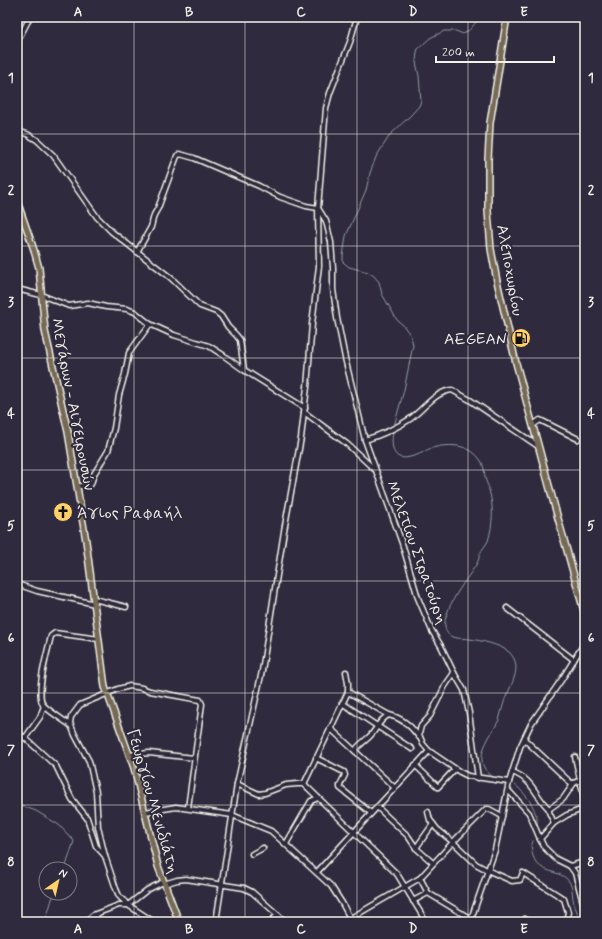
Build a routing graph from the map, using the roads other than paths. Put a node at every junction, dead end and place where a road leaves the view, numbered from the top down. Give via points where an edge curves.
1 (30, 17) edge
2 (357, 17) edge
3 (508, 17) edge
4 (17, 42) edge
5 (17, 131) edge
6 (17, 201) edge
7 (318, 208) junction
8 (137, 252) junction
9 (17, 289) edge
10 (41, 295) junction
11 (150, 324) junction
12 (244, 370) junction
13 (305, 410) junction
14 (533, 425) junction
15 (578, 439) dead end
16 (365, 440) junction
17 (538, 446) junction
18 (376, 470) junction
19 (77, 486) junction
20 (17, 584) edge
21 (585, 592) edge
22 (581, 598) junction
23 (95, 601) junction
24 (126, 607) dead end
25 (507, 608) dead end
26 (585, 615) edge
27 (99, 639) junction
28 (585, 642) edge
29 (574, 660) junction
30 (346, 672) dead end
31 (454, 673) junction
32 (348, 692) junction
33 (108, 693) junction
34 (342, 703) junction
35 (44, 706) junction
36 (389, 715) junction
37 (70, 725) junction
38 (377, 726) junction
39 (330, 728) junction
40 (17, 734) edge
41 (25, 738) junction
42 (524, 739) junction
43 (421, 741) junction
44 (412, 749) dead end
45 (355, 751) junction
46 (429, 751) junction
47 (129, 755) junction
48 (575, 757) dead end
49 (194, 758) junction
50 (316, 758) junction
51 (415, 765) junction
52 (455, 769) junction
53 (512, 772) junction
54 (478, 778) junction
55 (580, 780) junction
56 (509, 782) junction
57 (574, 783) junction
58 (237, 784) junction
59 (304, 784) junction
60 (395, 788) junction
61 (508, 790) junction
62 (318, 798) junction
63 (585, 802) edge
64 (377, 807) junction
65 (188, 808) junction
66 (585, 808) edge
67 (549, 809) junction
68 (145, 812) junction
69 (428, 812) dead end
70 (371, 813) junction
71 (232, 815) junction
72 (502, 816) junction
73 (554, 823) junction
74 (433, 824) junction
75 (353, 832) junction
76 (540, 839) junction
77 (453, 842) junction
78 (286, 844) junction
79 (263, 848) dead end
80 (416, 848) junction
81 (252, 854) dead end
82 (105, 856) junction
83 (585, 862) edge
84 (433, 863) junction
85 (570, 866) junction
86 (487, 870) junction
87 (317, 872) junction
88 (420, 878) junction
89 (164, 883) junction
90 (222, 884) junction
91 (404, 887) junction
92 (428, 893) junction
93 (414, 901) junction
94 (128, 905) junction
95 (585, 910) edge
96 (97, 914) junction
97 (278, 914) junction
98 (525, 919) dead end
99 (351, 920) edge
100 (471, 921) edge
101 (86, 922) edge
102 (94, 922) edge
103 (154, 922) edge
104 (179, 922) edge
105 (216, 922) edge
106 (270, 922) edge
107 (286, 922) edge
108 (344, 922) edge
109 (424, 922) edge
110 (530, 922) edge
111 (566, 922) edge

1 - 4 street
2 - 7 street via 327,100
3 - 14 main road, Αλεποχωρίου via 490,123 488,211 497,281
5 - 8 street via 37,140 53,155 97,217
6 - 10 main road, Μεγάρων - Αιγειρουσών via 37,261
7 - 8 street via 289,200 180,154 177,156 148,235
7 - 13 street via 318,266
7 - 16 street, Μελετίου Στρατούρη via 326,221 331,242 337,318
8 - 12 street via 171,278 200,306 221,316 240,340
9 - 10 street
10 - 11 street via 69,306 88,303 127,309
10 - 19 main road, Μεγάρων - Αιγειρουσών via 48,344
11 - 12 street via 209,346
11 - 19 street via 129,353 107,454 94,474 91,484
12 - 13 street
13 - 18 street
13 - 58 street via 262,671
14 - 15 street via 538,420 542,421
14 - 17 main road, Αλεποχωρίου
16 - 17 street via 391,431 417,414 439,393 452,390
16 - 18 street, Μελετίου Στρατούρη
17 - 22 main road, Αλεποχωρίου
18 - 31 street, Μελετίου Στρατούρη via 418,598
19 - 23 main road, Μεγάρων - Αιγειρουσών
20 - 23 street via 37,591
21 - 22 street
22 - 26 main road, Αλεποχωρίου
23 - 24 street
23 - 27 main road, Μεγάρων - Αιγειρουσών
25 - 29 street
27 - 33 main road, Γεωργίου Μενιδιάτη via 103,677
27 - 35 street via 55,633 51,636 41,685
28 - 29 street
29 - 42 street via 531,724
30 - 32 street
31 - 43 street via 430,716 421,726
31 - 54 street, Μελετίου Στρατούρη via 466,694
32 - 34 street
32 - 36 street
33 - 37 street via 80,705 71,717
33 - 47 main road, Γεωργίου Μενιδιάτη
33 - 49 street via 130,686 200,700 202,704
34 - 38 street
34 - 39 street
35 - 37 street
35 - 41 street via 40,717
36 - 38 street
36 - 43 street via 414,730
37 - 82 street via 91,768 96,792 98,827
38 - 44 street
38 - 45 street
39 - 45 street
39 - 50 street
40 - 41 street
41 - 82 street via 56,766 74,802 87,818 96,846
42 - 53 street
42 - 57 street via 567,780
43 - 46 street
45 - 60 street
46 - 51 street
46 - 52 street
47 - 49 street
47 - 68 main road, Γεωργίου Μενιδιάτη
48 - 55 street
49 - 65 street
50 - 59 street
50 - 70 street via 344,772 340,788
51 - 52 street via 438,787
51 - 60 street
52 - 54 street
53 - 56 street
53 - 67 street via 530,783
54 - 56 street
55 - 57 street
55 - 63 street
56 - 61 street
57 - 67 street via 563,799
58 - 59 street via 259,794 265,794 286,786
58 - 71 street
59 - 62 street
60 - 64 street
61 - 72 street
61 - 76 street via 530,813
62 - 75 street
62 - 78 street via 311,801
64 - 70 street
64 - 80 street via 411,839
65 - 68 street via 170,807
65 - 71 street
66 - 73 street
67 - 73 street
68 - 89 main road, Γεωργίου Μενιδιάτη
69 - 74 street
70 - 75 street
71 - 78 street via 271,831
71 - 90 street
72 - 77 street via 486,809
72 - 86 street via 495,850
73 - 76 street
74 - 77 street
74 - 80 street
75 - 87 street
75 - 91 street via 397,874
76 - 85 street via 550,854
77 - 84 street
77 - 86 street via 476,864
78 - 87 street
79 - 81 street
80 - 84 street
82 - 94 street via 119,896
83 - 85 street
84 - 88 street
85 - 95 street via 577,876
86 - 100 street
86 - 111 street via 512,882 520,880 523,873 564,899 568,912
87 - 99 street via 331,886
88 - 91 street
88 - 92 street
89 - 90 street via 181,879
89 - 94 street via 147,890
89 - 104 main road, Γεωργίου Μενιδιάτη
90 - 97 street via 248,890
90 - 105 street
91 - 93 street
91 - 99 street
92 - 93 street
92 - 100 street
93 - 109 street
94 - 96 street via 119,905
94 - 103 street
96 - 101 street
96 - 102 street
97 - 106 street
97 - 107 street
98 - 110 street
99 - 108 street

